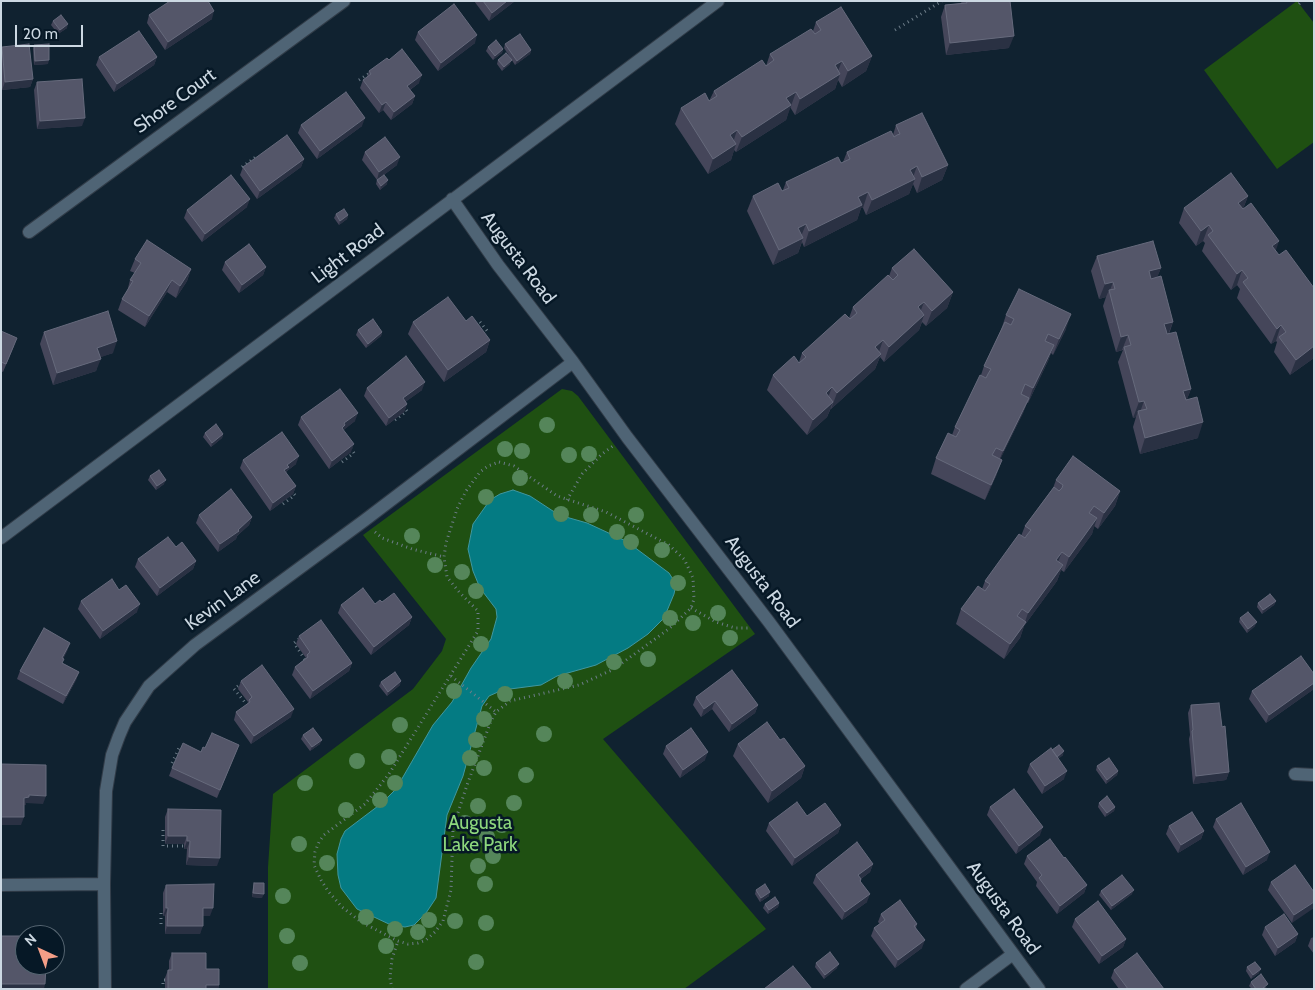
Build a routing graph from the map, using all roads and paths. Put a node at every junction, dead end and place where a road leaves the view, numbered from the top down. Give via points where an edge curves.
1 (344, 1) edge
2 (718, 1) edge
3 (942, 1) edge
4 (700, 6) edge
5 (895, 30) dead end
6 (374, 73) edge
7 (360, 80) dead end
8 (260, 160) edge
9 (242, 167) edge
10 (452, 199) junction
11 (29, 232) dead end
12 (470, 330) edge
13 (488, 332) dead end
14 (573, 362) junction
15 (402, 404) edge
16 (395, 420) edge
17 (345, 441) edge
18 (614, 446) dead end
19 (342, 462) edge
20 (286, 483) edge
21 (568, 500) junction
22 (283, 504) edge
23 (372, 530) dead end
24 (1, 538) edge
25 (444, 557) junction
26 (690, 608) junction
27 (750, 628) dead end
28 (306, 634) edge
29 (306, 661) edge
30 (451, 676) junction
31 (247, 679) edge
32 (248, 706) edge
33 (496, 712) junction
34 (186, 751) edge
35 (172, 763) edge
36 (1295, 774) dead end
37 (1314, 775) edge
38 (163, 830) dead end
39 (184, 846) edge
40 (104, 884) junction
41 (1, 885) edge
42 (163, 911) dead end
43 (161, 924) dead end
44 (398, 941) junction
45 (1013, 954) junction
46 (165, 980) dead end
47 (390, 984) junction
48 (104, 989) edge
49 (164, 989) edge
50 (386, 989) edge
51 (392, 989) edge
52 (966, 989) edge
53 (1039, 989) edge

1 - 11 street, Shore Court
2 - 4 street, Light Road
3 - 5 path
4 - 10 street, Light Road
6 - 7 path via 372,70
8 - 9 path via 256,156
10 - 14 street, Augusta Road
10 - 24 street, Light Road
12 - 13 path via 480,322
14 - 40 street, Kevin Lane via 195,645 149,686 125,722 112,755 106,791
14 - 45 street, Augusta Road
15 - 16 path via 407,411
17 - 19 path via 354,453
18 - 21 path via 582,474
20 - 22 path via 295,495
21 - 25 path via 552,493 514,466 493,463 480,472 466,491 457,509
21 - 26 path via 606,512 675,550 684,559 693,578 694,599
23 - 25 path via 382,538
25 - 30 path via 447,577 456,590 476,607 480,616 478,631
26 - 27 path via 716,622 735,628
26 - 33 path via 670,628 614,669 579,685 510,701
28 - 29 path via 294,643
30 - 33 path
30 - 44 path via 376,791 353,814 324,835 315,852 314,865 321,880 342,907 361,922
31 - 32 path via 234,689
33 - 44 path via 453,828 451,890 443,921 426,940 408,944
34 - 35 path via 179,748
36 - 37 street
38 - 39 path via 163,846
40 - 41 street
40 - 48 street, Kevin Lane
42 - 43 path
44 - 47 path via 392,959
45 - 52 street
45 - 53 street, Augusta Road
46 - 49 path
47 - 50 path
47 - 51 path

